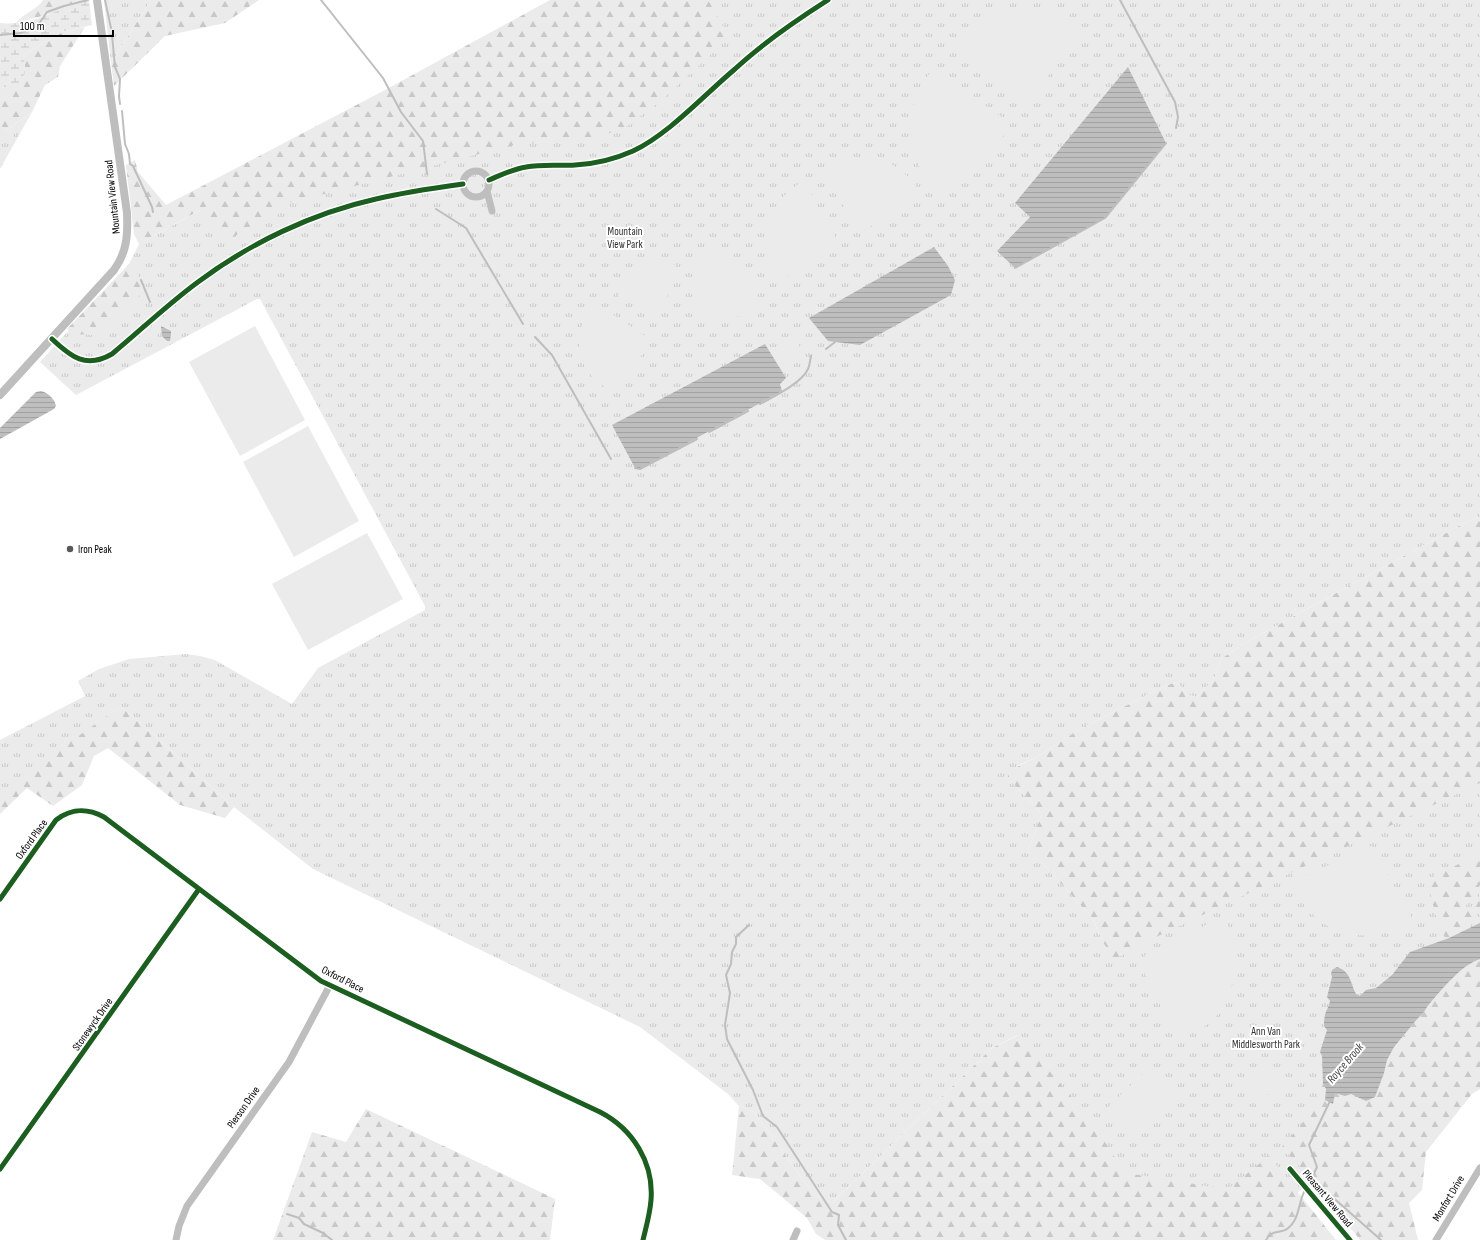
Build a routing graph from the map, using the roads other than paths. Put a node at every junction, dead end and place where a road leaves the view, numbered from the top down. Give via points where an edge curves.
1 (97, 0) edge
2 (828, 0) edge
3 (489, 180) junction
4 (463, 184) junction
5 (487, 191) junction
6 (478, 197) junction
7 (52, 339) junction
8 (0, 395) edge
9 (199, 889) junction
10 (0, 899) edge
11 (330, 986) junction
12 (1480, 1168) edge
13 (0, 1169) edge
14 (1290, 1170) dead end
15 (797, 1231) dead end
16 (176, 1240) edge
17 (643, 1240) edge
18 (793, 1240) edge
19 (1350, 1240) edge
20 (1436, 1240) edge

1 - 7 street, Mountain View Road via 127,213 127,243 123,256 114,270
2 - 3 street via 756,51 668,128 641,147 590,164 526,167
3 - 4 street via 482,172 474,171 467,174
3 - 5 street
4 - 6 street via 468,194
4 - 7 street via 375,199 330,213 281,233 199,281 105,358 79,359 70,355
5 - 6 street
5 - 6 street via 492,211
7 - 8 street, Mountain View Road
9 - 10 street, Oxford Place via 104,817 96,812 79,810 56,820
9 - 11 street, Oxford Place
9 - 13 street, Stonewyck Drive
11 - 16 street, Pierson Drive via 289,1062 187,1206
11 - 17 street, Oxford Place via 617,1122 636,1143 648,1169 651,1200
12 - 20 street, Monfort Drive
14 - 19 street, Pleasant View Road
15 - 18 street

